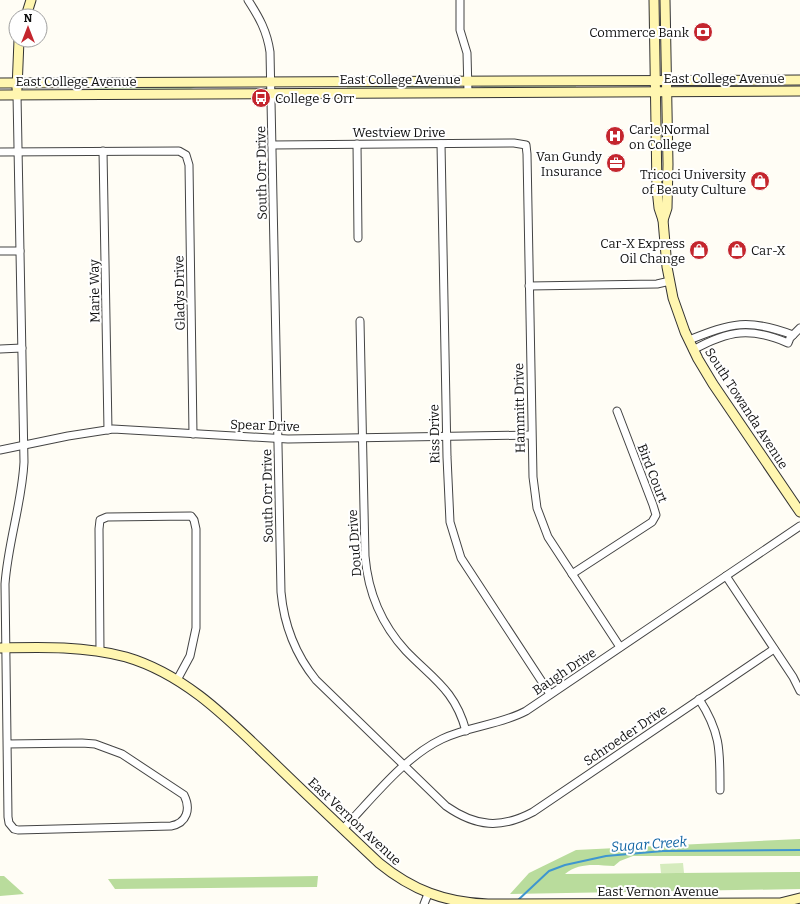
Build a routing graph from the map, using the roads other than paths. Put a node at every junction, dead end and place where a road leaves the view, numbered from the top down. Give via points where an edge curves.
1 (248, 0) edge
2 (460, 0) edge
3 (654, 0) edge
4 (665, 0) edge
5 (19, 48) edge
6 (655, 80) junction
7 (666, 80) junction
8 (800, 80) edge
9 (468, 81) junction
10 (271, 82) junction
11 (0, 84) edge
12 (17, 84) junction
13 (655, 91) junction
14 (667, 91) junction
15 (800, 91) edge
16 (468, 92) junction
17 (271, 93) junction
18 (0, 95) edge
19 (17, 95) junction
20 (356, 144) junction
21 (441, 144) junction
22 (272, 145) junction
23 (526, 145) joint
24 (0, 152) edge
25 (19, 152) junction
26 (103, 152) junction
27 (663, 220) junction
28 (358, 238) dead end
29 (0, 251) edge
30 (20, 251) junction
31 (670, 281) junction
32 (529, 286) junction
33 (360, 321) dead end
34 (800, 328) edge
35 (793, 335) junction
36 (689, 340) junction
37 (22, 348) junction
38 (0, 349) edge
39 (694, 350) junction
40 (617, 411) dead end
41 (108, 430) junction
42 (193, 434) junction
43 (531, 435) junction
44 (446, 436) junction
45 (362, 438) junction
46 (278, 439) junction
47 (24, 445) junction
48 (0, 450) edge
49 (800, 512) edge
50 (800, 526) edge
51 (572, 574) junction
52 (726, 576) junction
53 (620, 647) junction
54 (3, 648) edge
55 (774, 649) junction
56 (100, 651) junction
57 (177, 680) junction
58 (800, 691) edge
59 (550, 694) junction
60 (699, 699) junction
61 (466, 730) junction
62 (7, 744) junction
63 (404, 767) junction
64 (720, 790) dead end
65 (483, 823) joint
66 (343, 829) junction
67 (428, 894) junction
68 (800, 898) edge
69 (782, 903) edge
70 (424, 904) edge
71 (488, 904) edge
72 (540, 904) edge
73 (626, 904) edge
74 (711, 904) edge

1 - 10 street, South Orr Drive via 260,18 268,38
2 - 9 street via 460,30 467,53
3 - 6 main road, South Towanda Avenue
4 - 7 main road, South Towanda Avenue
5 - 12 main road
6 - 7 main road, East College Avenue
6 - 9 main road, East College Avenue
6 - 13 main road, South Towanda Avenue
7 - 8 main road, East College Avenue
7 - 14 main road, South Towanda Avenue
9 - 10 main road, East College Avenue
9 - 16 street
10 - 12 main road, East College Avenue
10 - 17 street, South Orr Drive
11 - 12 main road, East College Avenue
12 - 19 main road
13 - 14 main road, East College Avenue
13 - 16 main road, East College Avenue
13 - 27 main road, South Towanda Avenue via 657,189
14 - 15 main road, East College Avenue
14 - 27 main road, South Towanda Avenue via 667,208
16 - 17 main road, East College Avenue
17 - 19 main road, East College Avenue
17 - 22 street, South Orr Drive
18 - 19 main road, East College Avenue
19 - 25 street
20 - 21 street, Westview Drive
20 - 22 street, Westview Drive
20 - 28 street
21 - 23 street, Westview Drive
21 - 44 street, Riss Drive
22 - 46 street, South Orr Drive
23 - 32 street, Hammitt Drive
24 - 25 street
25 - 26 street
25 - 30 street
26 - 41 street, Marie Way
26 - 42 street, Gladys Drive via 180,151 185,154 189,165
27 - 31 main road, South Towanda Avenue
29 - 30 street
30 - 37 street
31 - 32 street via 657,284
31 - 36 main road, South Towanda Avenue via 680,320
32 - 43 street, Hammitt Drive
33 - 45 street, Doud Drive
34 - 35 street
35 - 36 street via 773,327 750,324 721,327
35 - 39 street via 788,344 770,336 742,332 721,336
36 - 39 main road, South Towanda Avenue
37 - 38 street
37 - 47 street
39 - 49 main road, South Towanda Avenue via 713,384
40 - 51 street, Bird Court via 656,515 654,519
41 - 42 street, Spear Drive
41 - 47 street, Spear Drive via 74,434
42 - 46 street, Spear Drive
43 - 44 street, Spear Drive
43 - 51 street, Hammitt Drive via 533,487 539,513 548,537
44 - 45 street, Spear Drive
44 - 59 street, Riss Drive via 449,512 461,558
45 - 46 street, Spear Drive
45 - 61 street, Doud Drive via 365,556 374,599 381,616 400,645 452,697
46 - 63 street, South Orr Drive via 282,608 291,638 316,680
47 - 48 street, Spear Drive
47 - 54 street via 22,488 6,565
50 - 52 street, Baugh Drive
51 - 53 street, Hammitt Drive
52 - 53 street, Baugh Drive
52 - 55 street
53 - 59 street, Baugh Drive
54 - 56 main road, East Vernon Avenue via 66,647
54 - 62 street
55 - 58 street
55 - 60 street, Schroeder Drive
56 - 57 main road, East Vernon Avenue via 135,660
56 - 57 street via 101,519 188,516 193,518 196,529 196,628 190,656
57 - 66 main road, East Vernon Avenue via 220,712
59 - 61 street, Baugh Drive via 518,715
60 - 64 street via 710,717 718,740
60 - 65 street, Schroeder Drive via 533,812 516,820
61 - 63 street, Baugh Drive via 435,743
62 - 62 street via 8,817 11,827 18,830 171,826 180,824 186,817 188,807 184,795 118,752 95,744 82,743
63 - 65 street, South Orr Drive via 446,806 462,816
63 - 66 street, Baugh Drive
66 - 67 main road, East Vernon Avenue via 392,874
67 - 70 street
67 - 71 main road, East Vernon Avenue via 459,902
68 - 69 main road, East Vernon Avenue
69 - 74 main road, East Vernon Avenue
71 - 72 main road, East Vernon Avenue
72 - 73 main road, East Vernon Avenue
73 - 74 main road, East Vernon Avenue

